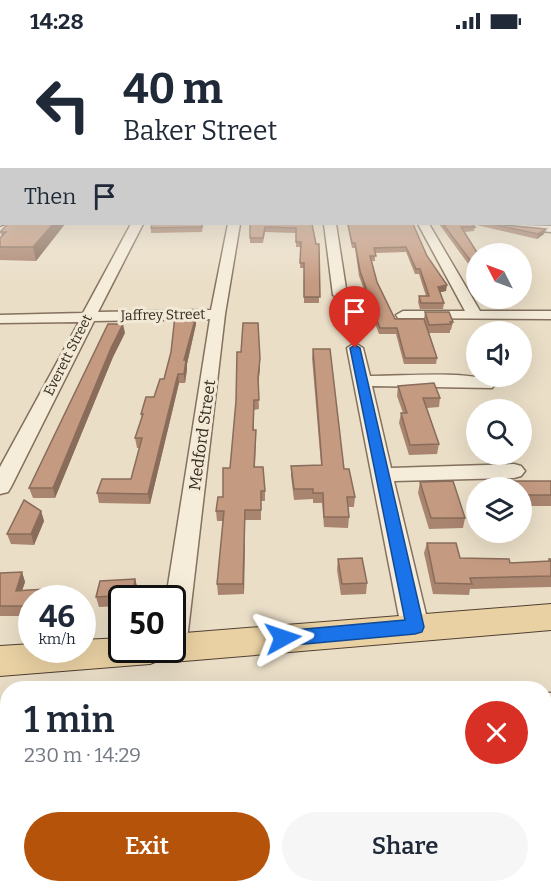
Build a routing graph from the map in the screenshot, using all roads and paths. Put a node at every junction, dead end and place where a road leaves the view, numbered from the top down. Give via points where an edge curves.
1 (136, 225) edge
2 (234, 225) edge
3 (330, 225) edge
4 (425, 225) edge
5 (513, 225) edge
6 (551, 229) edge
7 (340, 295) dead end
8 (218, 314) junction
9 (403, 315) dead end
10 (475, 315) junction
11 (551, 315) edge
12 (89, 316) junction
13 (0, 320) edge
14 (355, 348) dead end
15 (363, 381) junction
16 (466, 382) edge
17 (514, 471) dead end
18 (383, 475) junction
19 (0, 487) edge
20 (181, 585) edge
21 (551, 617) edge
22 (415, 627) junction
23 (186, 647) edge
24 (108, 653) edge
25 (0, 662) edge

1 - 12 street, Everett Street
2 - 8 street, Medford Street
3 - 7 street
4 - 10 street
5 - 6 street
8 - 12 street, Jaffrey Street
8 - 20 street, Medford Street
9 - 10 street
10 - 11 street
12 - 13 street, Jaffrey Street
12 - 19 street, Everett Street
14 - 15 street
15 - 16 street
15 - 18 street
17 - 18 street
18 - 22 street
21 - 22 main road
22 - 23 main road
24 - 25 main road

